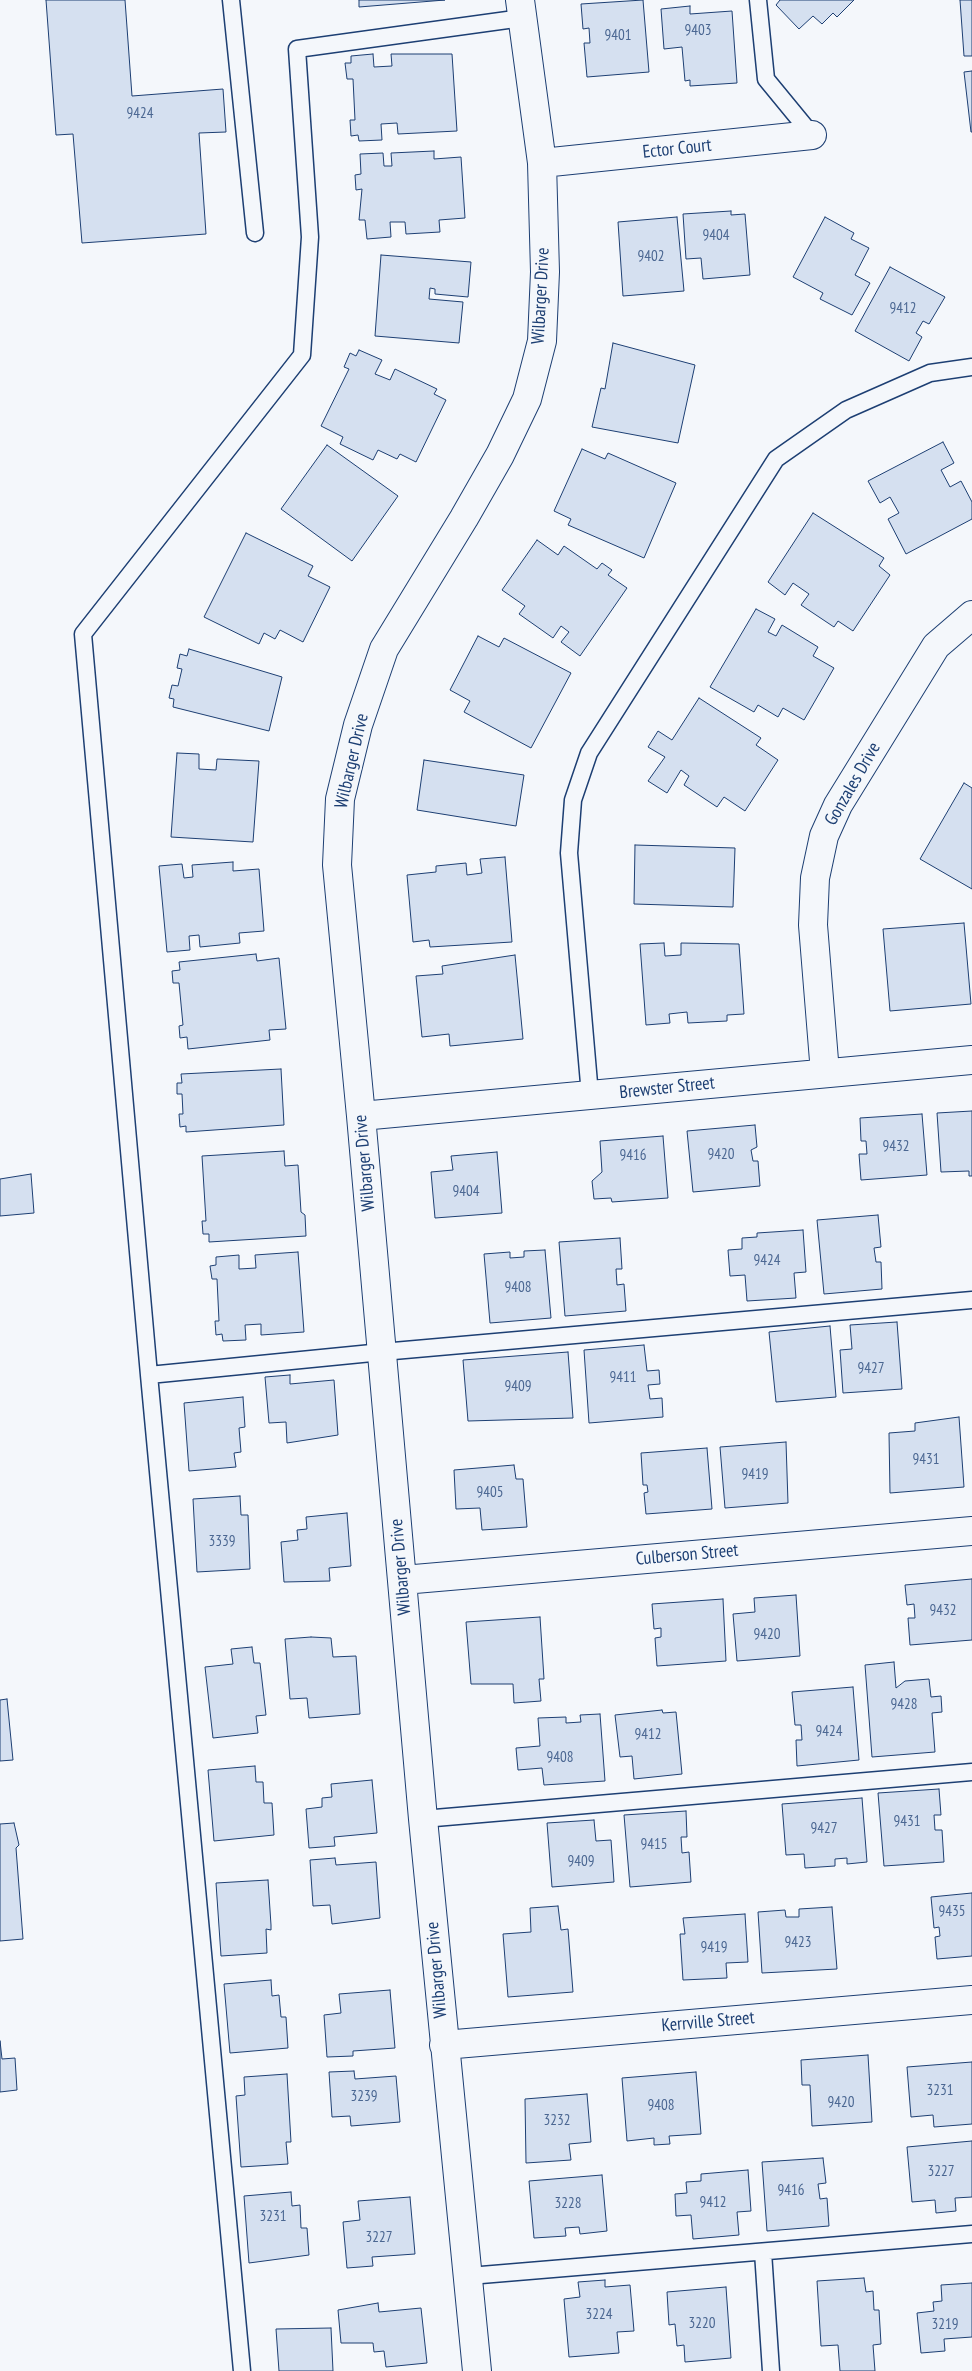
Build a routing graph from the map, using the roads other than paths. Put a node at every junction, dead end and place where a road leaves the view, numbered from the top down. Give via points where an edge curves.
1 (231, 0) edge
2 (758, 0) edge
3 (521, 9) edge
4 (812, 135) joint
5 (542, 163) junction
6 (255, 233) dead end
7 (972, 367) edge
8 (972, 615) edge
9 (972, 1060) edge
10 (824, 1073) junction
11 (590, 1096) junction
12 (362, 1116) junction
13 (972, 1300) edge
14 (382, 1352) junction
15 (149, 1375) junction
16 (972, 1531) edge
17 (402, 1580) junction
18 (972, 1772) edge
19 (423, 1819) junction
20 (972, 2000) edge
21 (444, 2045) junction
22 (972, 2234) edge
23 (762, 2252) junction
24 (469, 2276) junction
25 (242, 2371) edge
26 (477, 2371) edge
27 (771, 2371) edge

1 - 6 lane
2 - 4 lane via 766,79
3 - 5 street, Wilbarger Drive
3 - 15 lane via 297,49 310,237 302,355 83,634
4 - 5 street, Ector Court
5 - 12 street, Wilbarger Drive via 545,272 542,341 527,399 469,510 384,649 358,725 340,799 337,865
7 - 11 lane via 930,373 846,410 776,459 589,753 573,800 569,853
8 - 10 street, Gonzales Drive via 936,646 838,805 824,836 815,878 813,925
9 - 10 street, Brewster Street
10 - 11 street, Brewster Street
11 - 12 street, Brewster Street
12 - 14 street, Wilbarger Drive
13 - 14 lane
14 - 15 lane
14 - 17 street, Wilbarger Drive
15 - 25 lane
16 - 17 street, Culberson Street
17 - 19 street, Wilbarger Drive
18 - 19 lane
19 - 21 street, Wilbarger Drive
20 - 21 street, Kerrville Street
21 - 24 street, Wilbarger Drive
22 - 23 lane
23 - 24 lane
23 - 27 lane
24 - 26 street, Wilbarger Drive

